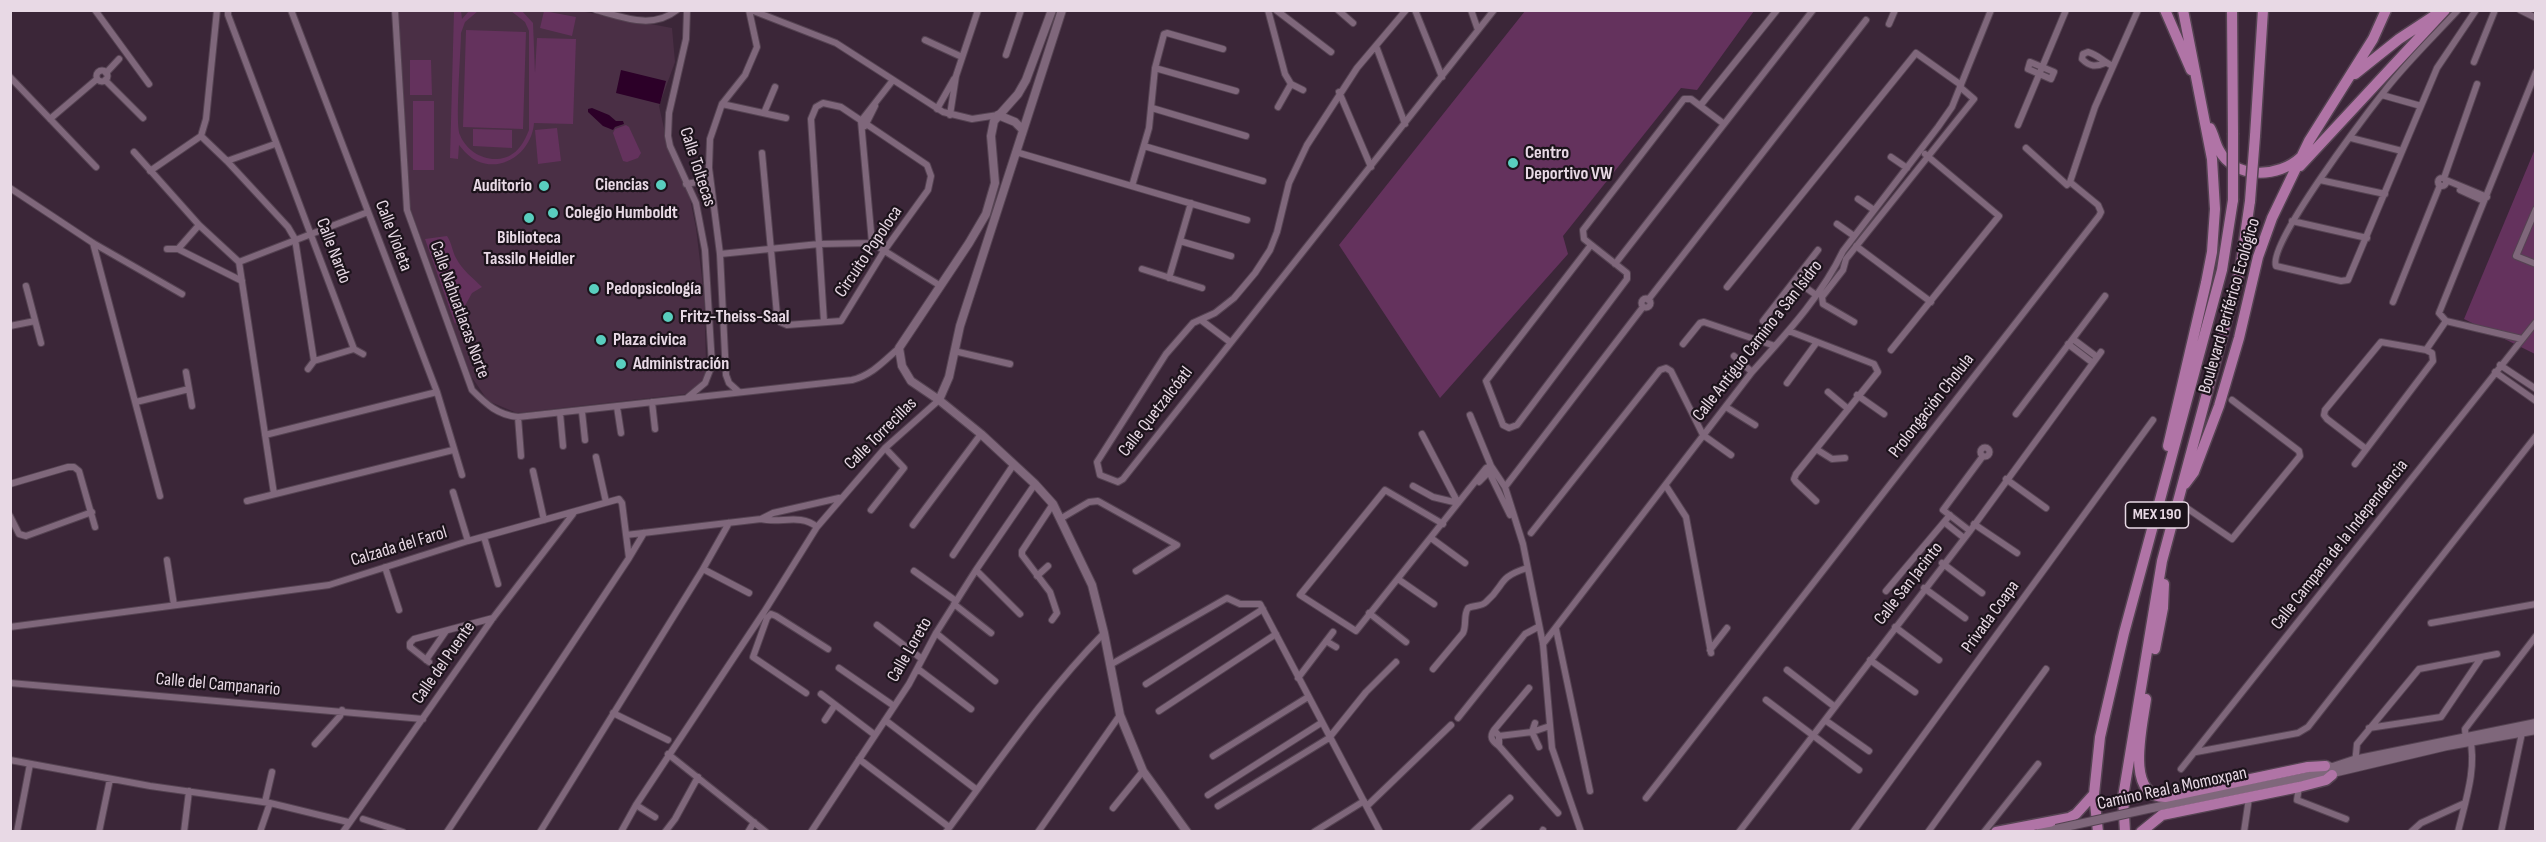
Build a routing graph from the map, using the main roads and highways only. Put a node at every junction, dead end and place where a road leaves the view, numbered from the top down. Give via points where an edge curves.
1 (2165, 10) edge
2 (2183, 10) edge
3 (2232, 10) edge
4 (2263, 10) edge
5 (2386, 10) edge
6 (2444, 10) edge
7 (2350, 78) junction
8 (2197, 81) junction
9 (2206, 120) junction
10 (2301, 157) junction
11 (2296, 170) junction
12 (2182, 487) junction
13 (2155, 520) junction
14 (2162, 561) junction
15 (2094, 794) junction
16 (2144, 830) edge
17 (1996, 831) edge
18 (2098, 831) edge
19 (2125, 831) edge

1 - 8 highway
2 - 8 highway, Boulevard Periférico Ecológico
3 - 13 highway, Boulevard Periférico Ecológico / MEX 190, bridge via 2233,200 2222,270
4 - 12 highway, Boulevard Periférico Ecológico / MEX 190, bridge via 2250,201 2240,270
5 - 7 highway, Boulevard Periférico Ecológico
6 - 7 highway
6 - 11 highway
7 - 10 highway, Boulevard Periférico Ecológico
8 - 9 highway, Boulevard Periférico Ecológico
9 - 10 highway via 2223,155 2247,172 2279,170
9 - 13 highway, Boulevard Periférico Ecológico via 2214,178 2212,252 2158,486
10 - 11 highway, Boulevard Periférico Ecológico
11 - 12 highway, Boulevard Periférico Ecológico via 2262,245 2207,440 2194,472
12 - 14 highway, Boulevard Periférico Ecológico / MEX 190
13 - 15 highway, Boulevard Periférico Ecológico / MEX 190 via 2100,737
14 - 16 highway via 2163,608 2148,681 2139,762 2147,790 2165,797 2308,767 2331,770 2326,780 2298,790 2162,815
14 - 19 highway, Boulevard Periférico Ecológico / MEX 190 via 2123,797
15 - 17 highway via 2069,818
15 - 18 highway, Boulevard Periférico Ecológico / MEX 190

